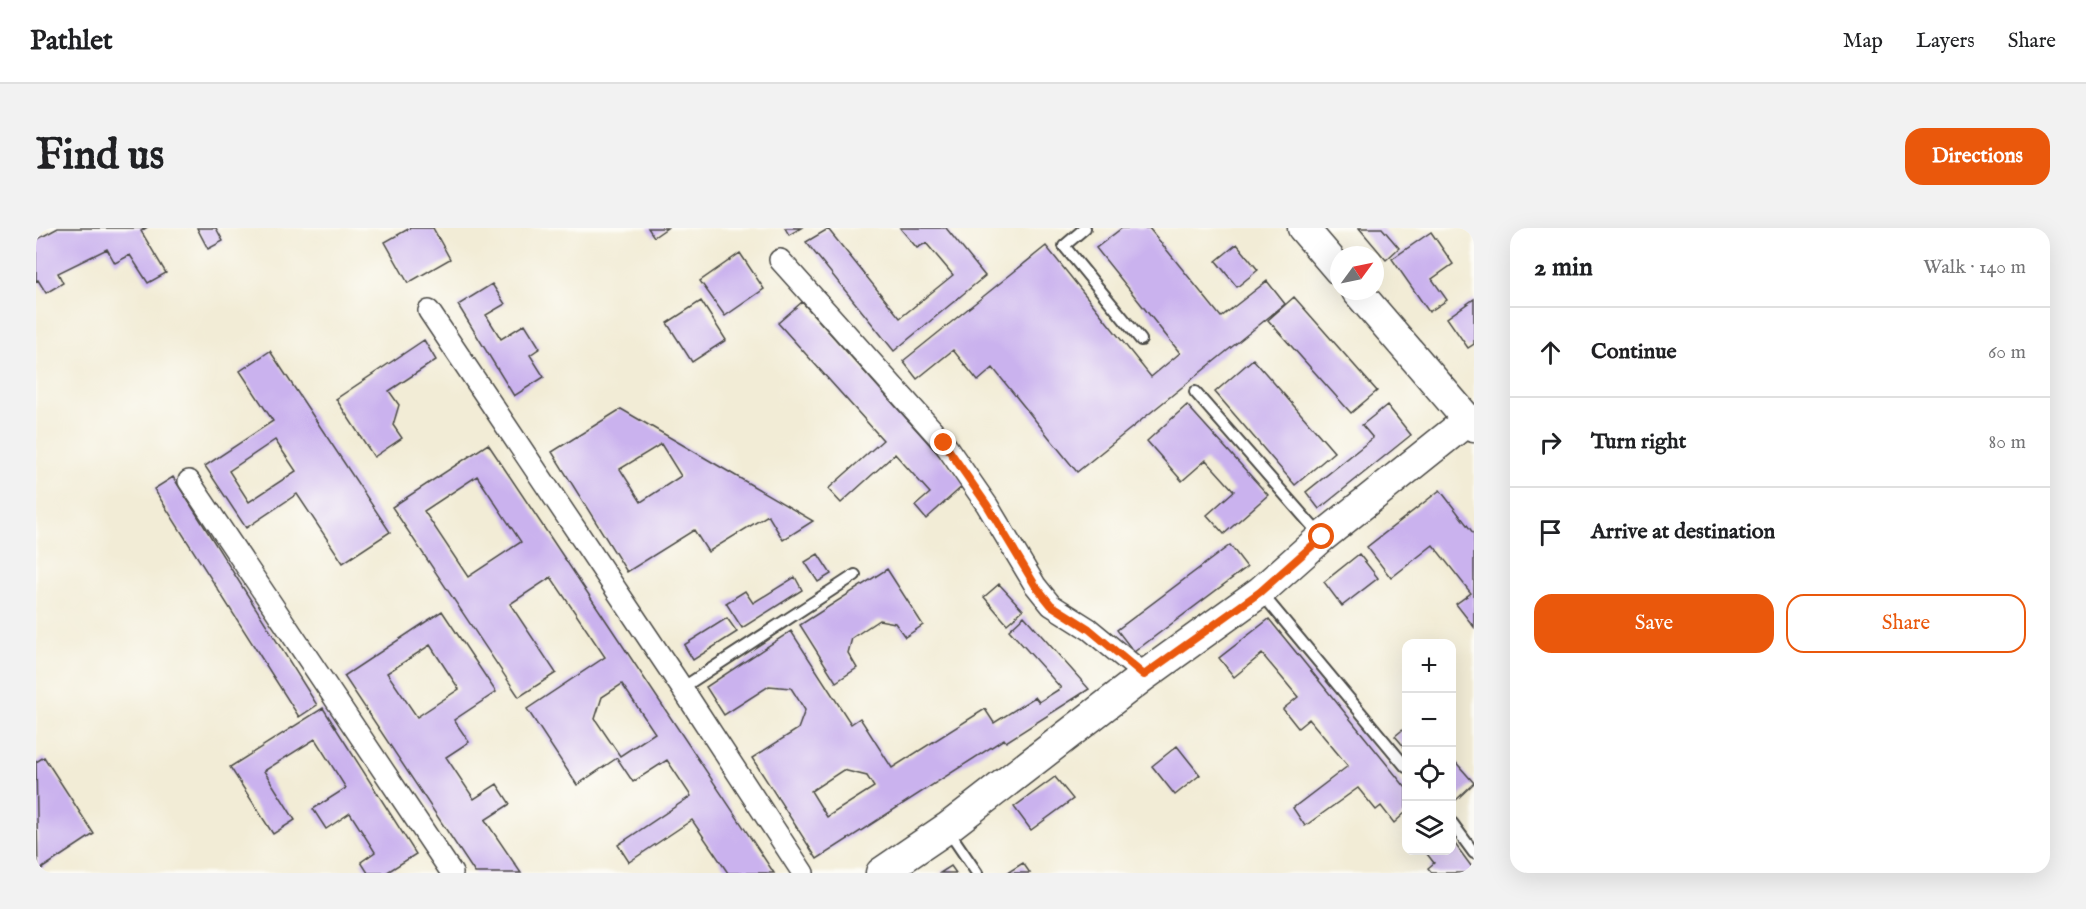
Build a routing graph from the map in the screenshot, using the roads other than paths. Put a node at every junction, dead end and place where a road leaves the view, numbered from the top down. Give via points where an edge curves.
1 (1085, 228) edge
2 (1303, 228) edge
3 (780, 260) dead end
4 (1330, 260) edge
5 (1365, 300) edge
6 (429, 311) dead end
7 (1141, 340) dead end
8 (1195, 392) dead end
9 (1471, 423) edge
10 (189, 481) dead end
11 (1322, 537) junction
12 (855, 575) dead end
13 (1260, 592) junction
14 (1144, 675) junction
15 (682, 688) junction
16 (1402, 761) edge
17 (946, 828) junction
18 (1456, 828) edge
19 (1474, 853) edge
20 (452, 873) edge
21 (803, 873) edge
22 (881, 873) edge
23 (978, 873) edge

1 - 7 lane via 1064,246
2 - 4 street
3 - 14 street via 944,443 1051,605 1089,629
5 - 9 street
6 - 15 street
8 - 11 lane
9 - 11 street
10 - 20 street
11 - 13 street
12 - 15 lane
13 - 14 street
13 - 16 lane
14 - 17 street
15 - 21 street
17 - 22 street
17 - 23 lane
18 - 19 lane

